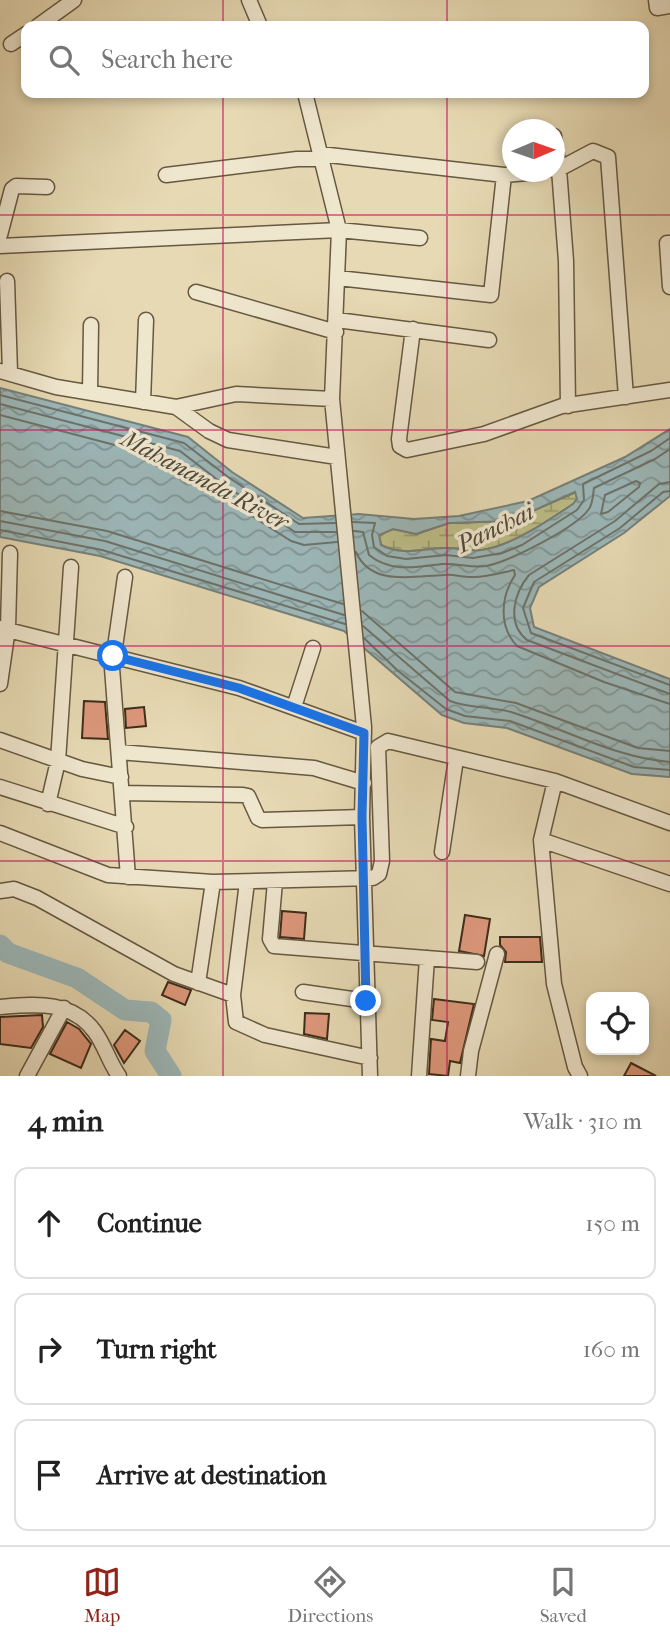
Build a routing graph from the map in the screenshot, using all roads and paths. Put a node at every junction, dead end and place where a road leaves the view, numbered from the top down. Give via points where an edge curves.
1 (74, 0) edge
2 (249, 0) edge
3 (656, 0) edge
4 (670, 6) edge
5 (45, 21) edge
6 (258, 21) edge
7 (21, 37) edge
8 (11, 44) dead end
9 (306, 98) edge
10 (321, 157) junction
11 (565, 165) edge
12 (502, 174) edge
13 (166, 176) dead end
14 (503, 182) edge
15 (558, 182) edge
16 (47, 187) dead end
17 (339, 230) junction
18 (0, 235) edge
19 (420, 238) dead end
20 (670, 243) edge
21 (0, 246) edge
22 (338, 278) junction
23 (7, 281) dead end
24 (670, 287) edge
25 (196, 292) dead end
26 (146, 320) dead end
27 (91, 325) dead end
28 (336, 326) junction
29 (413, 329) junction
30 (489, 340) dead end
31 (5, 372) edge
32 (670, 390) edge
33 (90, 392) junction
34 (626, 397) junction
35 (332, 399) junction
36 (143, 402) junction
37 (568, 405) junction
38 (176, 407) junction
39 (337, 457) junction
40 (10, 553) dead end
41 (71, 567) dead end
42 (125, 577) dead end
43 (4, 628) edge
44 (66, 643) junction
45 (313, 648) dead end
46 (113, 656) junction
47 (0, 684) edge
48 (294, 707) junction
49 (364, 728) junction
50 (0, 740) edge
51 (119, 752) junction
52 (456, 759) junction
53 (58, 761) junction
54 (121, 777) junction
55 (555, 781) junction
56 (364, 783) junction
57 (0, 787) edge
58 (123, 793) junction
59 (48, 804) junction
60 (362, 817) junction
61 (670, 823) edge
62 (126, 827) junction
63 (0, 833) edge
64 (541, 840) junction
65 (442, 852) dead end
66 (128, 877) junction
67 (363, 880) junction
68 (214, 882) junction
69 (247, 882) junction
70 (275, 882) junction
71 (670, 884) edge
72 (0, 891) edge
73 (365, 953) junction
74 (497, 954) dead end
75 (427, 958) junction
76 (477, 962) dead end
77 (198, 983) junction
78 (303, 992) dead end
79 (233, 995) junction
80 (366, 1001) junction
81 (0, 1007) edge
82 (65, 1007) junction
83 (370, 1058) junction
84 (27, 1076) edge
85 (119, 1076) edge
86 (370, 1076) edge
87 (419, 1076) edge
88 (468, 1076) edge
89 (580, 1076) edge

1 - 5 street
2 - 6 street
3 - 4 street via 657,8
7 - 8 street
9 - 10 street
10 - 12 street
10 - 13 street
10 - 17 street
11 - 34 street via 593,151 608,157
14 - 22 street via 491,295
15 - 37 street via 566,261
16 - 18 street via 16,186 12,190
17 - 19 street
17 - 21 street
17 - 22 street
20 - 24 street
22 - 28 street
23 - 31 street
25 - 28 street
26 - 36 street
27 - 33 street
28 - 29 street
28 - 35 street
29 - 30 street
29 - 37 street via 399,439 403,449 484,434
31 - 33 street
32 - 34 street
33 - 36 street
34 - 37 street
35 - 38 street via 236,394
35 - 39 street
36 - 38 street
38 - 39 street via 208,432 228,440
39 - 49 street
40 - 43 street
41 - 44 street
42 - 46 street
43 - 44 street
43 - 47 street
44 - 46 street
44 - 53 street
45 - 48 street
46 - 48 street
46 - 51 street
48 - 49 street
49 - 56 street
50 - 53 street
51 - 54 street
51 - 56 street via 314,768
52 - 55 street
52 - 65 street
52 - 67 street via 381,742 377,752 381,870
53 - 54 street
53 - 59 street
54 - 58 street
55 - 61 street
55 - 64 street
56 - 60 street
57 - 59 street
58 - 60 street via 243,795 262,820
58 - 62 street
59 - 62 street
60 - 67 street
62 - 66 street
63 - 66 street via 97,871
64 - 71 street
64 - 89 street via 554,984
66 - 68 street
67 - 70 street
67 - 73 street
68 - 69 street
68 - 77 street
69 - 70 street
69 - 79 street
70 - 73 street via 270,939 274,946
72 - 77 street via 14,889 37,898
73 - 75 street
73 - 80 street
74 - 88 street
75 - 76 street
75 - 87 street
77 - 79 street
78 - 80 street
79 - 83 street via 232,1015 242,1027
80 - 83 street
81 - 82 street
82 - 84 street
82 - 85 street via 94,1031
83 - 86 street

